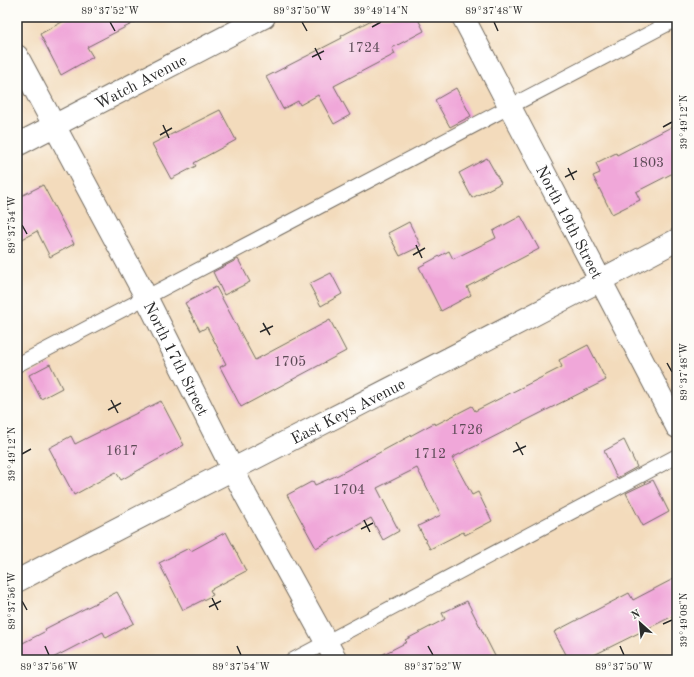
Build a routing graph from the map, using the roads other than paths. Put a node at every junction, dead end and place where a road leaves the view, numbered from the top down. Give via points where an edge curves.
1 (264, 17) edge
2 (463, 17) edge
3 (677, 19) edge
4 (17, 56) edge
5 (511, 106) junction
6 (56, 125) junction
7 (17, 145) edge
8 (677, 240) edge
9 (601, 281) junction
10 (146, 297) junction
11 (17, 365) edge
12 (677, 426) edge
13 (677, 456) edge
14 (233, 468) junction
15 (17, 581) edge
16 (331, 651) edge
17 (293, 660) edge

1 - 6 street, Watch Avenue
2 - 5 street, North 19th Street
3 - 5 lane
4 - 6 street, North 17th Street
5 - 9 street, North 19th Street
5 - 10 lane
6 - 7 street, Watch Avenue
6 - 10 street, North 17th Street
8 - 9 street, East Keys Avenue
9 - 12 street, North 19th Street
9 - 14 street, East Keys Avenue
10 - 11 lane
10 - 14 street, North 17th Street
13 - 16 lane
14 - 15 street, East Keys Avenue
14 - 16 street, North 17th Street
16 - 17 lane

